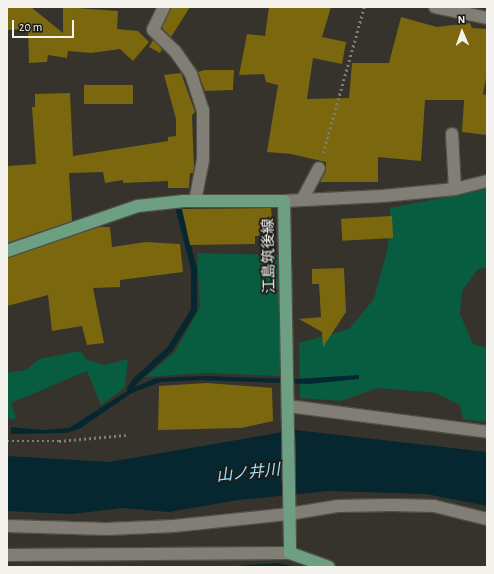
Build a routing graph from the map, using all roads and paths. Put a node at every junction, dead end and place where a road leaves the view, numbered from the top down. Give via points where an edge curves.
1 (164, 7) edge
2 (364, 7) edge
3 (435, 7) edge
4 (487, 18) edge
5 (452, 134) dead end
6 (318, 168) joint
7 (487, 180) edge
8 (456, 190) junction
9 (302, 200) junction
10 (195, 201) junction
11 (284, 201) junction
12 (7, 251) edge
13 (288, 411) junction
14 (487, 432) edge
15 (126, 435) dead end
16 (7, 441) edge
17 (289, 511) junction
18 (487, 519) edge
19 (7, 526) edge
20 (290, 553) junction
21 (7, 555) edge
22 (329, 567) edge

1 - 10 street via 153,30 175,51 191,74 203,110 203,160
2 - 6 path
3 - 4 street
5 - 8 street
6 - 9 street
7 - 8 street
8 - 9 street
9 - 11 street
10 - 11 main road, 江島筑後線
10 - 12 main road, 江島筑後線 via 138,206
11 - 13 main road, 江島筑後線
13 - 14 street
13 - 17 main road, 江島筑後線
15 - 16 path via 59,441
17 - 18 street via 338,506 434,506
17 - 19 street via 187,524 107,529
17 - 20 main road, 江島筑後線
20 - 21 street
20 - 22 main road

